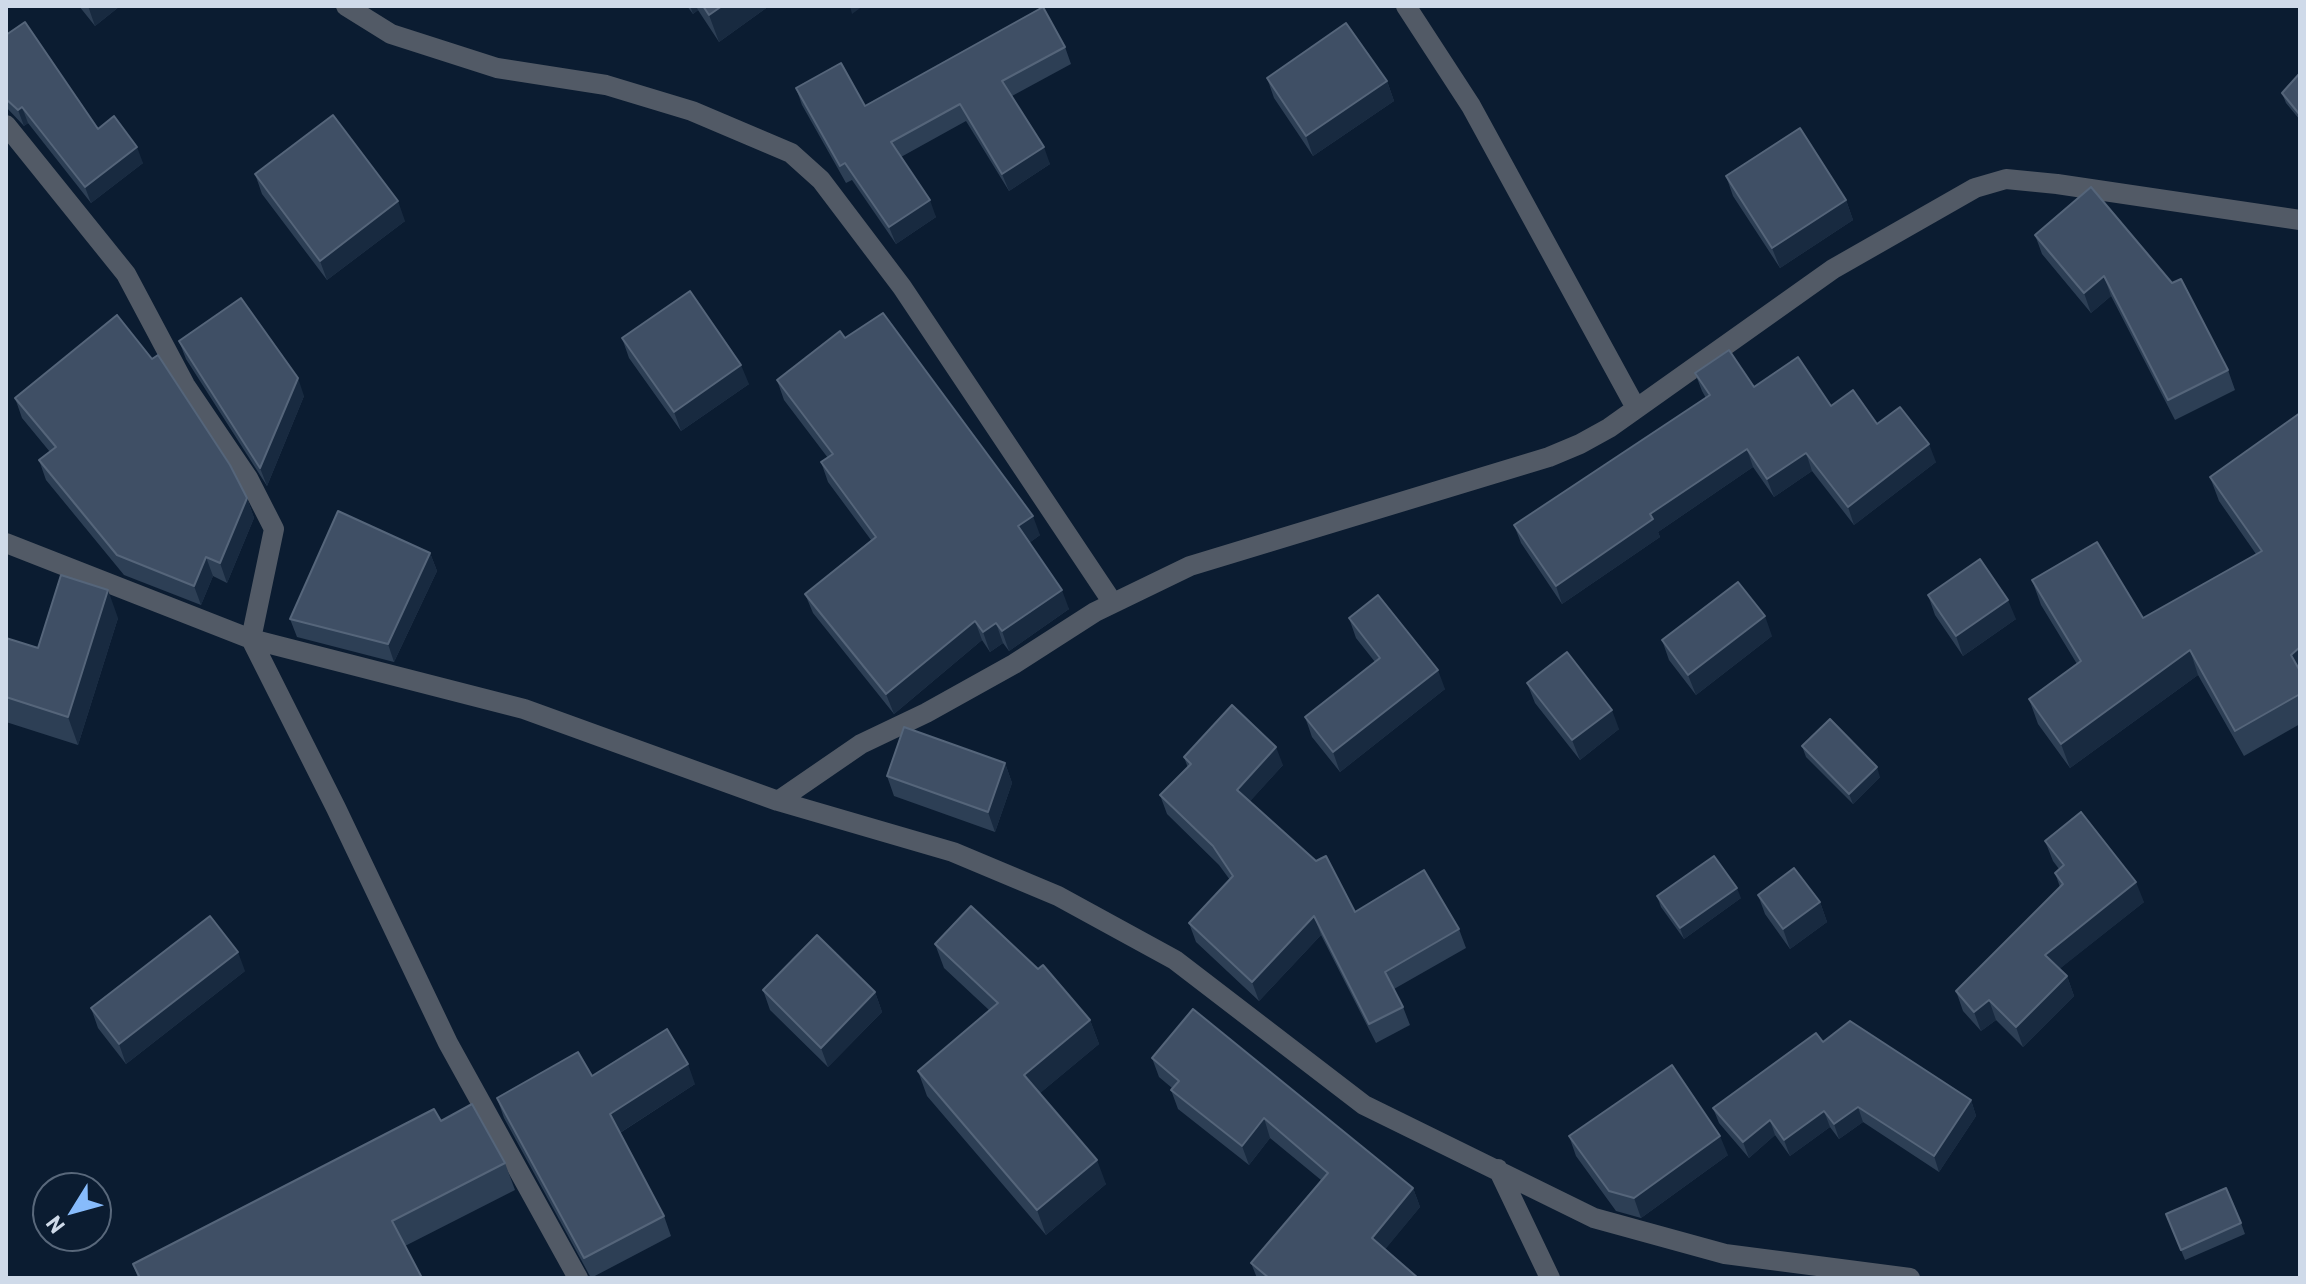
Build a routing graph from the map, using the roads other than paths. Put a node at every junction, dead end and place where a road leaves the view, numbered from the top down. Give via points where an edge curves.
1 (346, 6) edge
2 (1406, 6) edge
3 (6, 125) edge
4 (2300, 220) edge
5 (1636, 408) junction
6 (6, 543) edge
7 (1113, 603) junction
8 (251, 639) junction
9 (778, 801) junction
10 (1498, 1169) junction
11 (578, 1278) edge
12 (1550, 1278) edge
13 (1910, 1278) edge

1 - 7 street via 391,34 497,68 606,85 692,111 791,153 821,180 902,287
2 - 5 street via 1471,106
3 - 8 street via 126,274 185,385 248,478 274,529
4 - 5 street via 2006,179 1940,205 1833,269
5 - 7 street via 1549,457 1190,566
6 - 8 street
7 - 9 street via 926,713 861,744
8 - 9 street via 524,709
8 - 11 street via 448,1043
9 - 10 street via 953,852 1058,896 1175,960 1364,1105
10 - 12 street
10 - 13 street via 1594,1218 1725,1254

